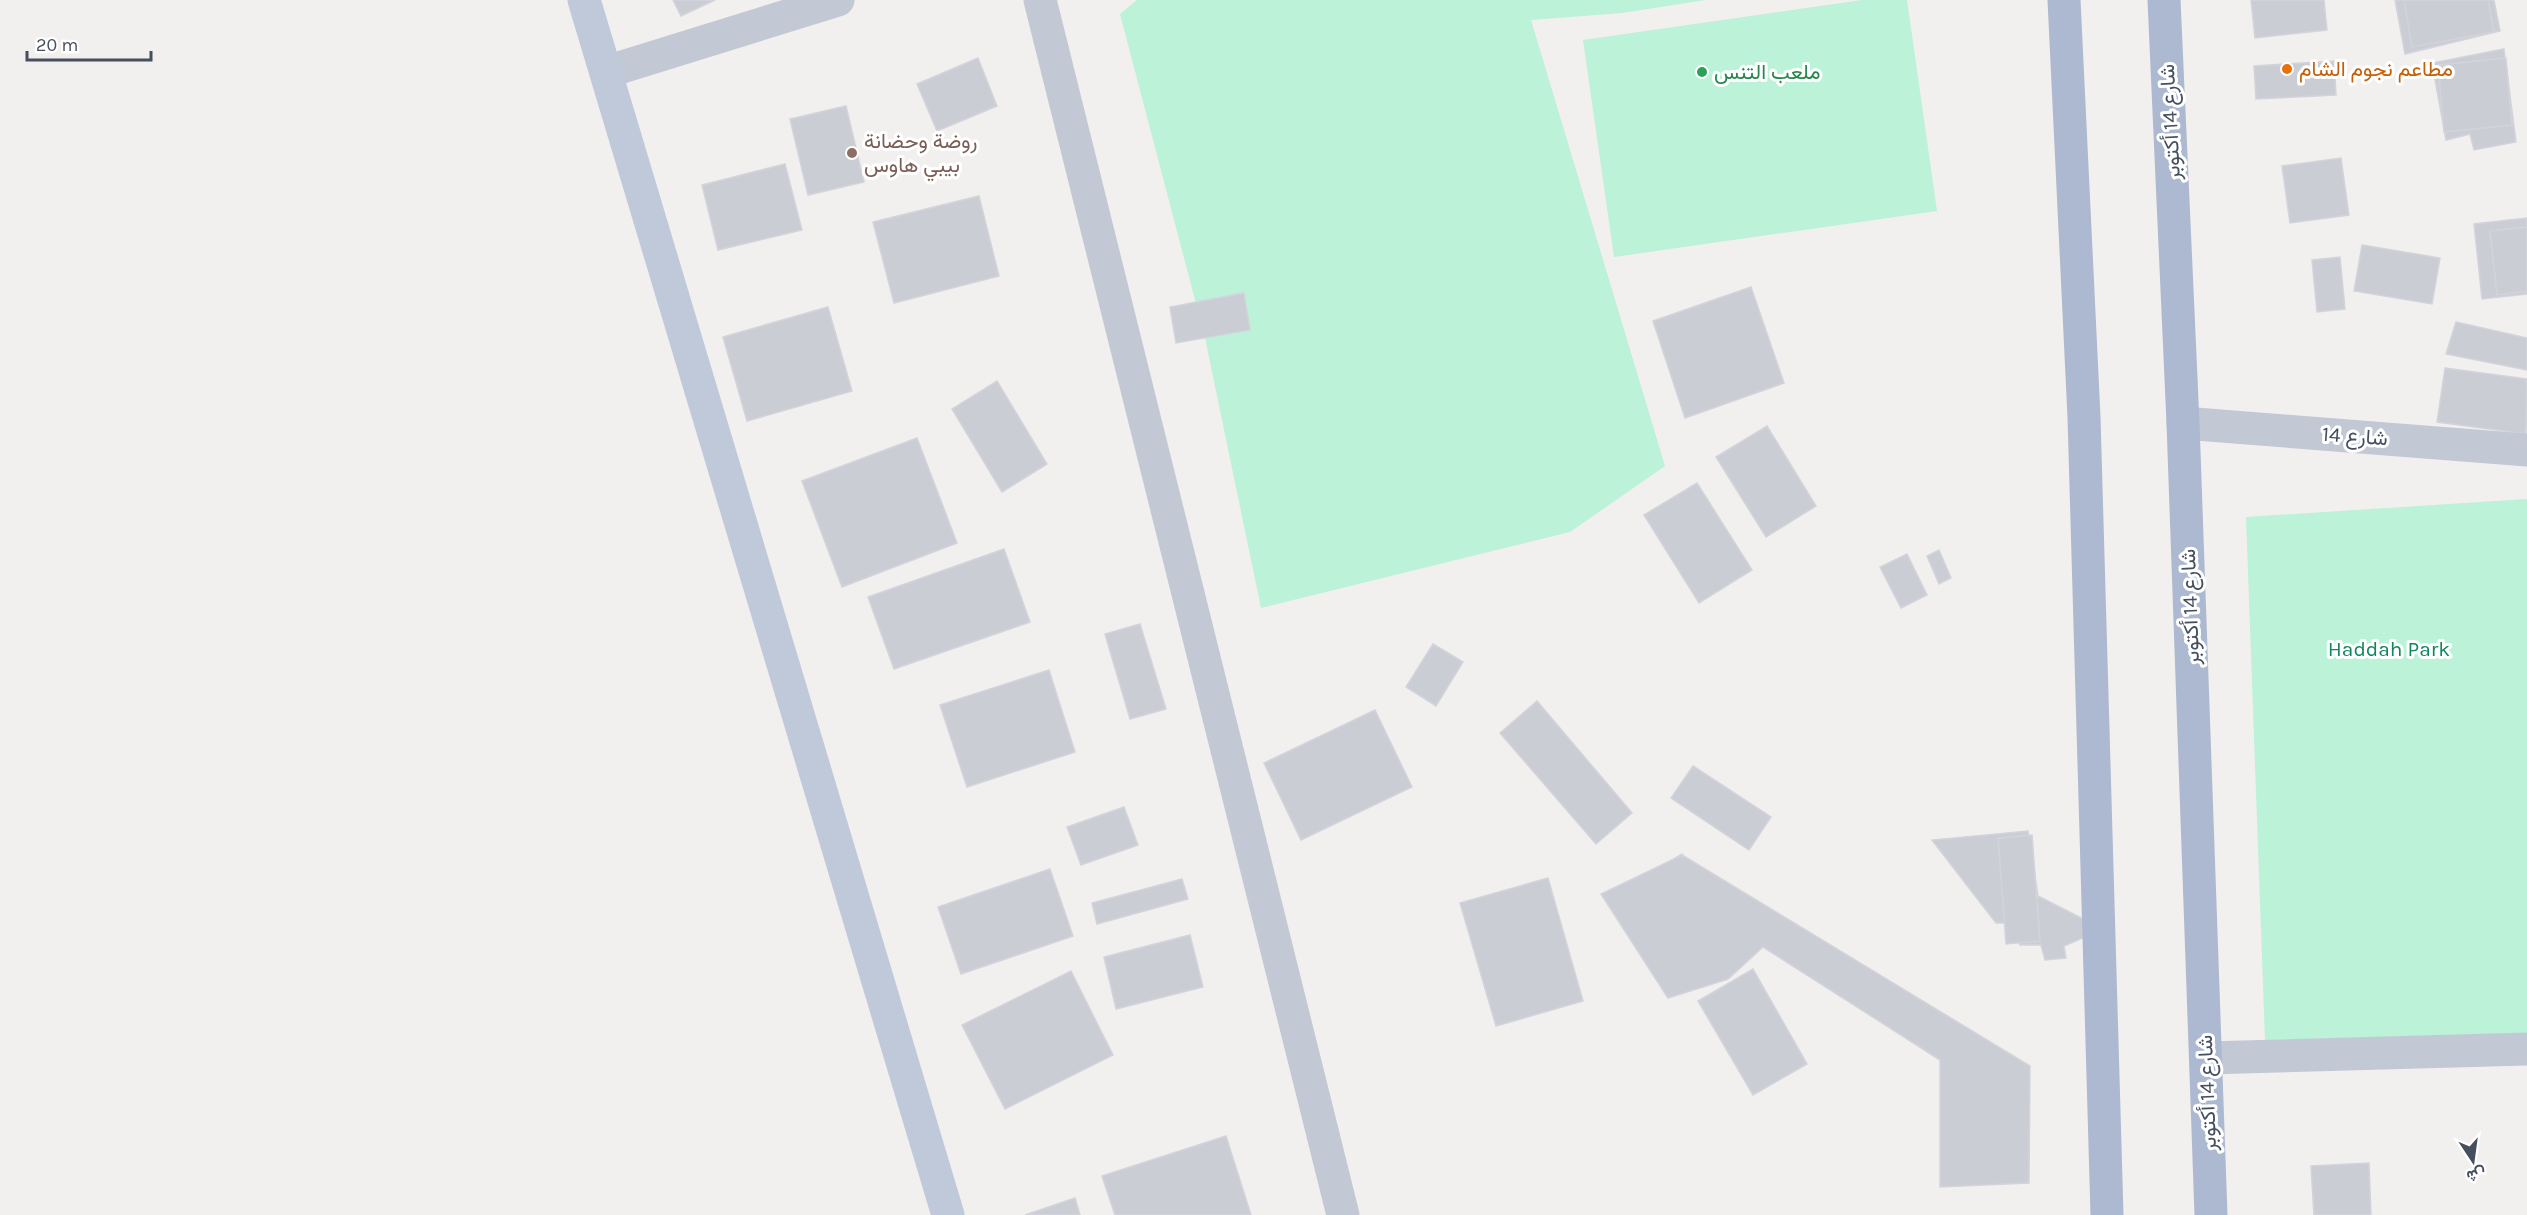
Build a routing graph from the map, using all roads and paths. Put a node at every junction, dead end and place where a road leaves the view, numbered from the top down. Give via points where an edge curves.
1 (584, 0) edge
2 (838, 0) edge
3 (1040, 0) edge
4 (2064, 0) edge
5 (2164, 0) edge
6 (606, 72) junction
7 (2183, 423) junction
8 (2527, 450) edge
9 (2527, 1049) edge
10 (2206, 1058) junction
11 (948, 1215) edge
12 (1343, 1215) edge
13 (2108, 1215) edge
14 (2211, 1215) edge

1 - 6 street
2 - 6 street
3 - 12 street
4 - 13 main road via 2084,417
5 - 7 main road, شارع 14 أكتوبر
6 - 11 street
7 - 8 street, شارع 14
7 - 10 main road, شارع 14 أكتوبر
9 - 10 street
10 - 14 main road, شارع 14 أكتوبر

